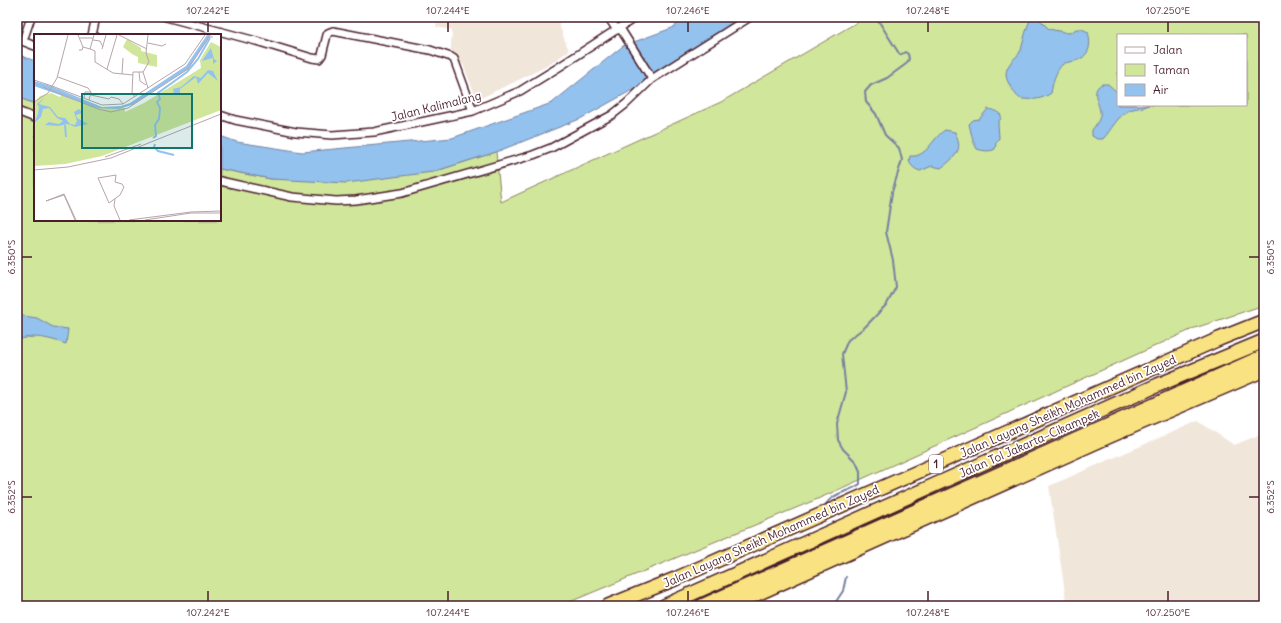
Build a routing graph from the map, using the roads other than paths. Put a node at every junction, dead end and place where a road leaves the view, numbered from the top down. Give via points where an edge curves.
1 (31, 17) edge
2 (96, 17) edge
3 (166, 17) edge
4 (608, 17) edge
5 (636, 17) edge
6 (750, 17) edge
7 (620, 31) junction
8 (92, 34) edge
9 (20, 40) edge
10 (34, 46) edge
11 (650, 76) junction
12 (17, 111) edge
13 (473, 111) junction
14 (221, 115) edge
15 (34, 118) edge
16 (221, 181) edge
17 (1264, 321) edge
18 (1264, 341) edge
19 (1264, 356) edge
20 (1264, 370) edge
21 (608, 606) edge
22 (664, 606) edge
23 (702, 606) edge
24 (730, 606) edge

1 - 9 street
2 - 8 street
3 - 13 street via 319,59 328,33 333,32 430,50 454,59
4 - 7 street
5 - 7 street, Jalan Kalimalang
6 - 11 street
7 - 11 street
7 - 13 street, Jalan Kalimalang via 520,91
9 - 10 street
11 - 16 street via 626,104 612,115 547,149 402,193 336,201 292,197
12 - 15 street
13 - 14 street, Jalan Kalimalang via 374,132 332,135 296,132
17 - 21 highway, Jalan Layang Sheikh Mohammed bin Zayed / 1
18 - 22 highway, Jalan Tol Jakarta–Cikampek / 1 via 1151,388
19 - 23 highway, Jalan Tol Jakarta–Cikampek
20 - 24 highway

